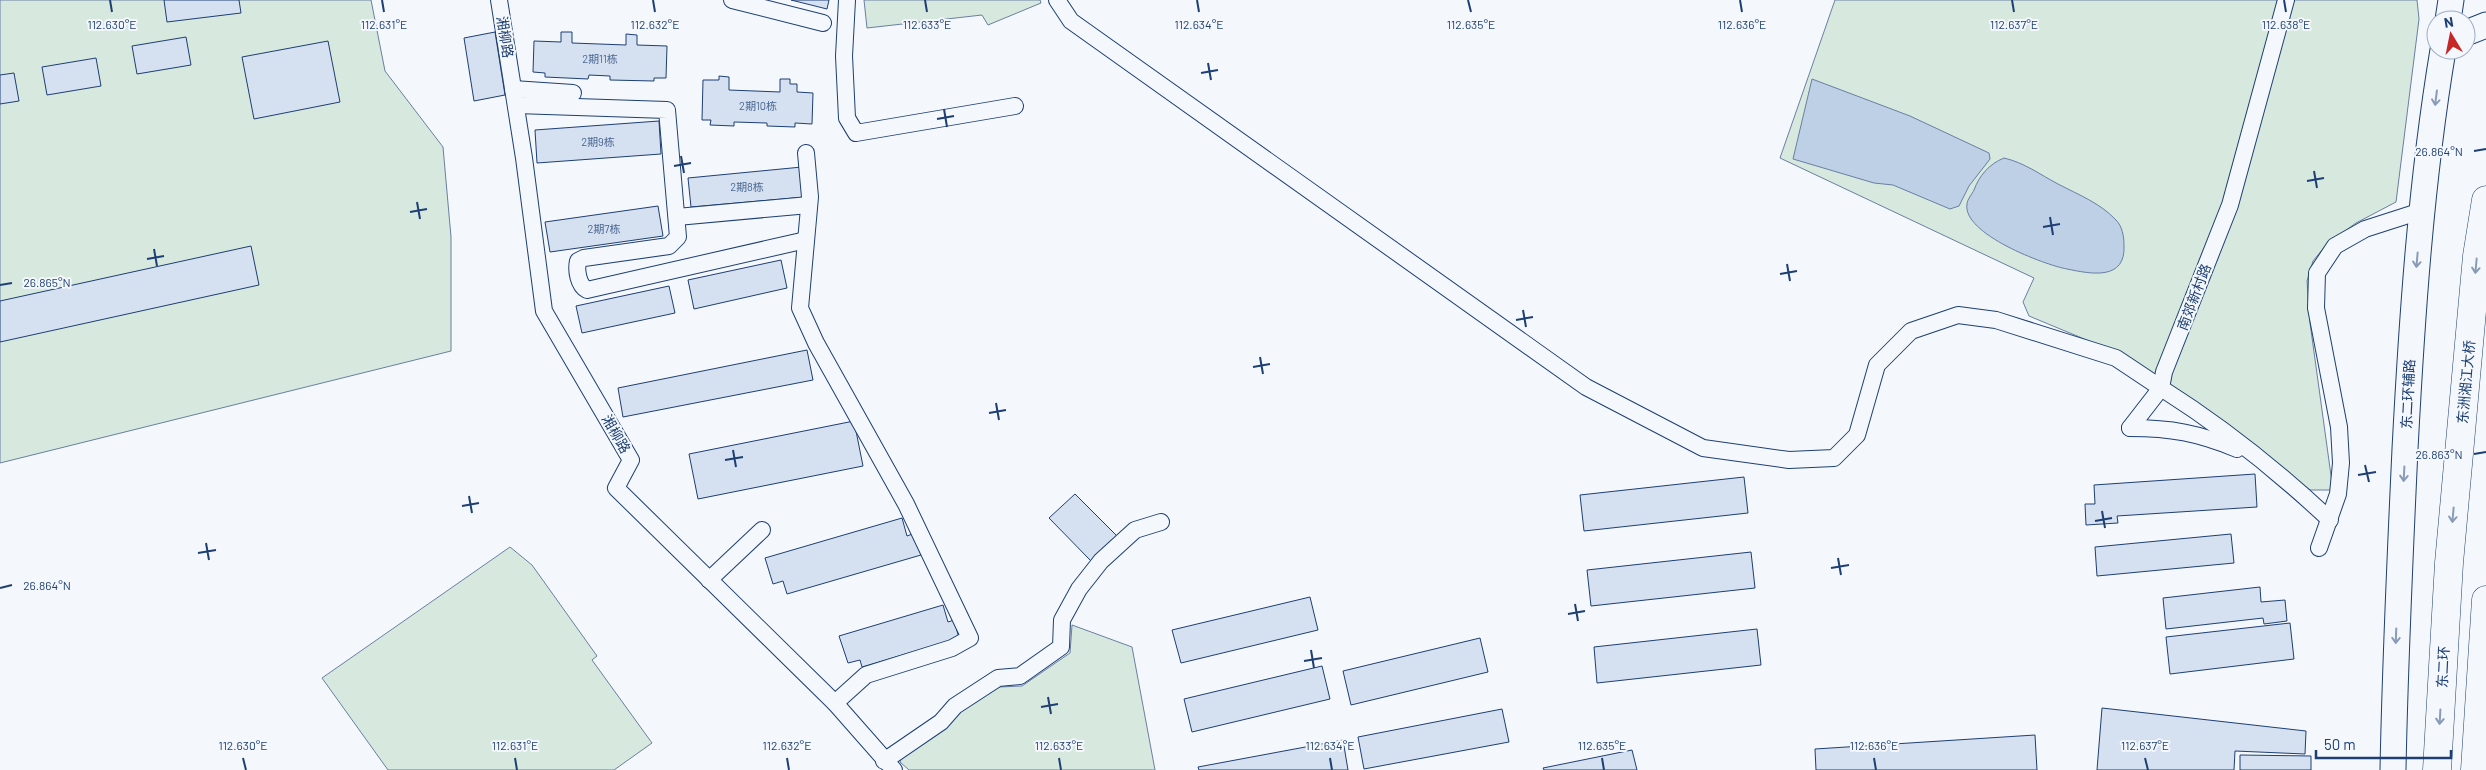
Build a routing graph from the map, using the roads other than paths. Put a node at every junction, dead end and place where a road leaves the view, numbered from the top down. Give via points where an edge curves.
1 (499, 0) edge
2 (732, 0) edge
3 (847, 0) edge
4 (1057, 0) edge
5 (2286, 0) edge
6 (823, 23) dead end
7 (2442, 60) edge
8 (574, 93) dead end
9 (514, 97) junction
10 (554, 99) junction
11 (1015, 106) dead end
12 (806, 153) dead end
13 (2486, 200) edge
14 (809, 205) junction
15 (2421, 211) junction
16 (677, 217) junction
17 (806, 240) junction
18 (2161, 388) junction
19 (2255, 457) junction
20 (2330, 520) junction
21 (1161, 522) dead end
22 (762, 530) dead end
23 (2319, 548) dead end
24 (2449, 563) joint
25 (709, 580) junction
26 (2486, 600) edge
27 (835, 703) junction
28 (889, 765) edge
29 (2393, 770) edge
30 (2438, 770) edge
31 (2475, 770) edge

1 - 9 street, 湘柳路
2 - 6 street
3 - 11 street via 844,56 847,118 856,133
4 - 18 street via 1071,21 1586,387 1703,448 1789,460 1834,458 1857,435 1877,365 1911,331 1958,315 1996,320 2116,358
5 - 18 street, 南郊新村路 via 2230,205 2164,372
7 -> 15 main road, 东二环辅路
8 - 10 street
9 - 10 street
9 - 25 street, 湘柳路 via 544,312 631,460 616,488
10 - 16 street via 667,110
12 - 14 street
13 -> 24 highway, 东洲湘江大桥 via 2477,256
14 - 16 street
14 - 17 street
15 - 20 street via 2365,229 2335,246 2317,273 2316,308 2339,427 2341,463 2338,494
15 -> 29 main road, 东二环辅路 via 2410,343
16 - 17 street via 678,237 669,246 578,261 582,287 587,290
17 - 27 street via 800,308 816,343 906,504 970,638 952,648 866,675
18 - 19 street
18 - 19 street via 2130,428 2176,430 2209,438
19 - 20 street
20 - 23 street
21 - 28 street via 1135,530 1095,568 1062,620 1061,647 1020,676 998,678 955,706 941,722
22 - 25 street
24 -> 30 highway, 东二环
25 - 27 street, 湘柳路
26 - 31 highway
27 - 28 street, 湘柳路

